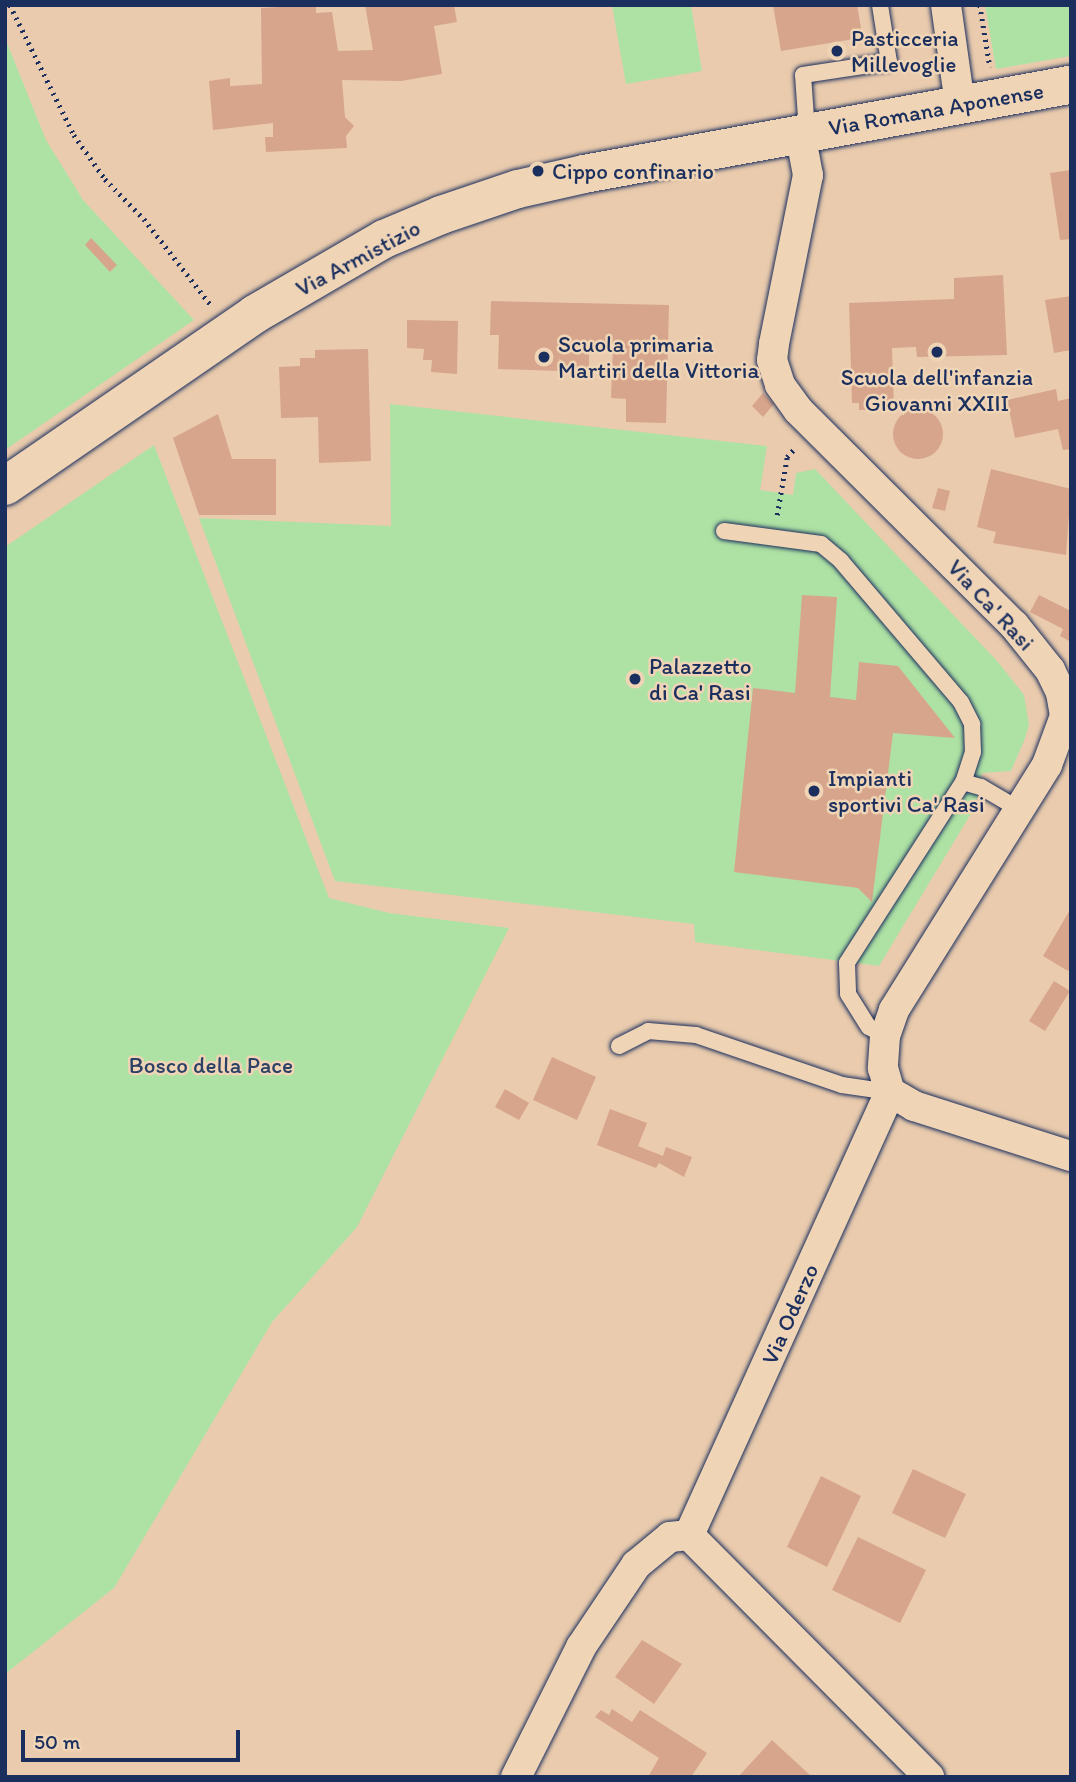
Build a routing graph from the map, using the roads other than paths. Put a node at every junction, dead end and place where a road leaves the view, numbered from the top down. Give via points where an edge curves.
1 (880, 5) edge
2 (946, 5) edge
3 (1071, 85) edge
4 (960, 104) junction
5 (804, 133) junction
6 (5, 486) edge
7 (724, 531) dead end
8 (962, 782) junction
9 (1020, 810) junction
10 (885, 1036) junction
11 (619, 1046) dead end
12 (890, 1092) junction
13 (1071, 1156) edge
14 (689, 1535) junction
15 (516, 1777) edge
16 (929, 1777) edge

1 - 5 lane via 889,62 803,75
2 - 4 street
3 - 4 street, Via Romana Aponense
4 - 5 street, Via Romana Aponense
5 - 6 street, Via Armistizio via 517,189 384,239 238,325
5 - 9 street, Via Ca' Rasi via 808,175 772,360 780,385 814,426 1014,625 1059,688 1065,716 1058,743
7 - 8 lane via 821,544 841,561 961,702 972,724 973,752
8 - 9 lane via 981,787
8 - 10 lane via 847,963 848,994 869,1027
9 - 10 street, Via Ca' Rasi via 894,1010
10 - 12 street, Via Ca' Rasi via 883,1068
11 - 12 lane via 648,1031 696,1034 842,1085
12 - 13 street via 914,1106
12 - 14 street, Via Oderzo
14 - 15 street via 670,1537 636,1565 581,1647
14 - 16 street

